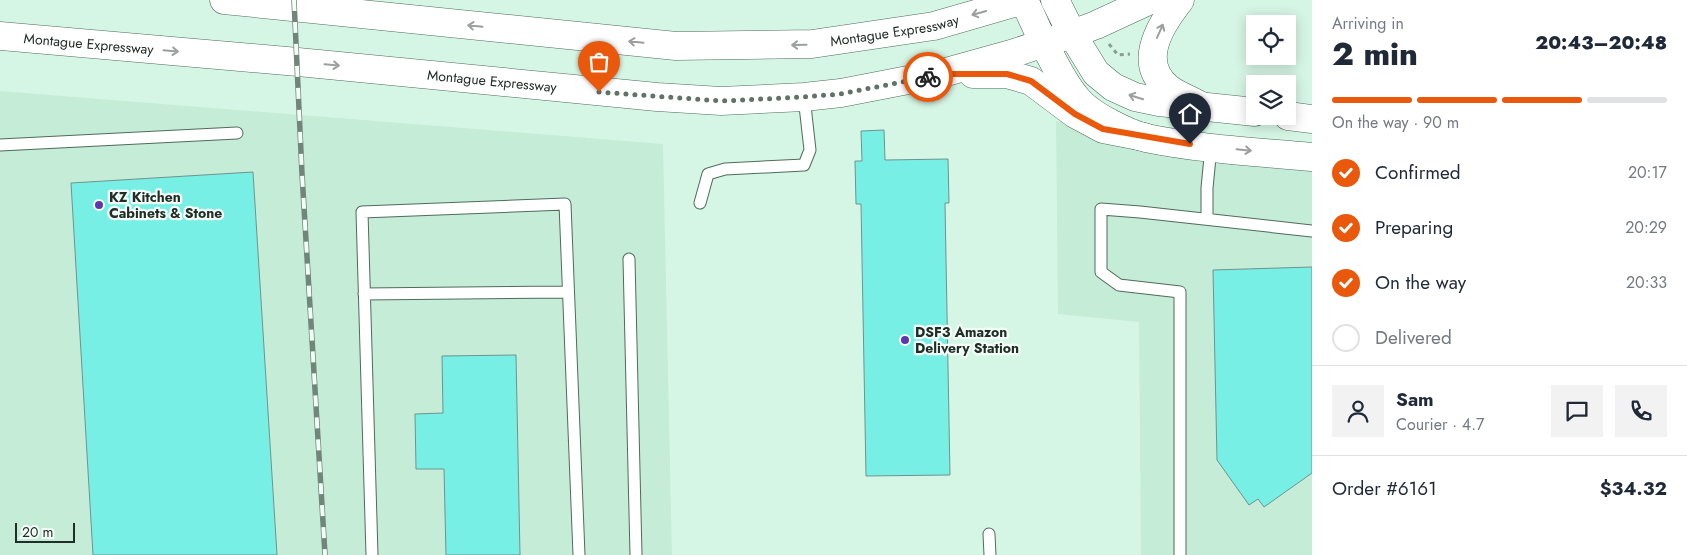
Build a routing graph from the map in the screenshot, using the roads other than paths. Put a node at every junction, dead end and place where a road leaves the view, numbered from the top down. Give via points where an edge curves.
1 (224, 0) edge
2 (953, 0) edge
3 (1024, 0) edge
4 (1055, 0) edge
5 (1150, 0) edge
6 (1180, 0) edge
7 (934, 26) junction
8 (1072, 34) junction
9 (0, 36) edge
10 (1044, 44) junction
11 (939, 74) junction
12 (804, 97) junction
13 (1201, 106) junction
14 (1246, 111) edge
15 (1296, 117) edge
16 (1312, 119) edge
17 (237, 133) dead end
18 (1144, 137) junction
19 (0, 145) edge
20 (1211, 147) junction
21 (1312, 157) edge
22 (700, 203) dead end
23 (1207, 219) junction
24 (1312, 231) edge
25 (630, 259) dead end
26 (568, 292) junction
27 (364, 294) junction
28 (989, 534) dead end
29 (372, 555) edge
30 (579, 555) edge
31 (636, 555) edge
32 (990, 555) edge
33 (1180, 555) edge

7 -> 1 main road, Montague Expressway via 812,44 676,46
2 - 7 main road
3 -> 7 main road, Montague Expressway
3 - 10 main road
4 - 8 main road
5 - 8 main road, Montague Expressway
13 -> 6 main road via 1169,89 1158,79 1153,66 1156,38
8 - 10 main road, Montague Expressway
13 -> 8 main road via 1158,102 1134,97 1114,88 1096,73
9 -> 12 main road, Montague Expressway via 658,97 721,101
10 - 11 main road, Montague Expressway
10 - 18 main road via 1078,101 1100,118
11 - 12 main road, Montague Expressway via 840,94
11 - 18 main road via 1007,74 1031,81 1075,114 1103,129
12 - 22 lane via 810,150 804,165 725,169 708,174
13 - 14 main road
15 - 16 main road
17 - 19 lane
18 - 20 main road
20 -> 21 main road
20 - 23 lane
23 - 24 lane
23 - 33 lane via 1102,209 1101,272 1118,285 1180,292
25 - 31 lane
26 - 27 lane
26 - 27 lane via 565,204 362,212
26 - 30 lane
27 - 29 lane
28 - 32 lane

